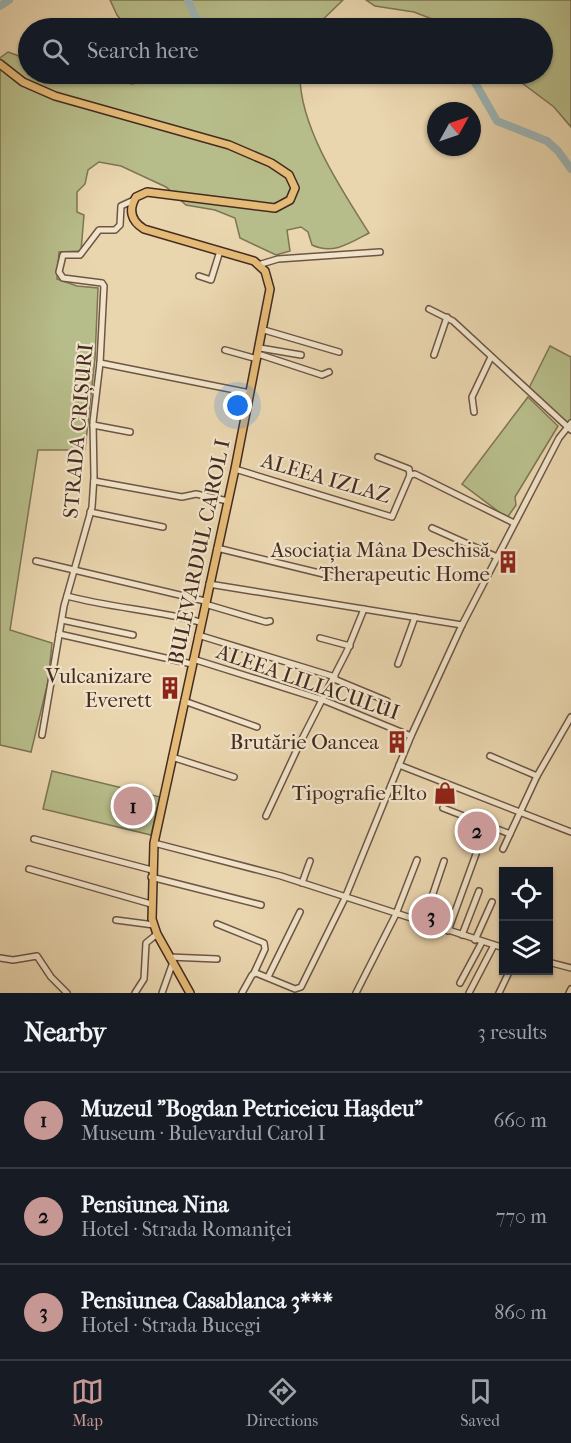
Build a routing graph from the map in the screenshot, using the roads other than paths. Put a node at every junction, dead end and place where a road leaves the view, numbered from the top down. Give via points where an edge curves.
1 (0, 64) edge
2 (18, 78) edge
3 (28, 84) edge
4 (134, 200) junction
5 (220, 251) junction
6 (380, 252) dead end
7 (258, 265) junction
8 (199, 276) dead end
9 (429, 309) dead end
10 (447, 317) junction
11 (264, 330) junction
12 (225, 350) dead end
13 (339, 352) dead end
14 (258, 354) junction
15 (301, 355) dead end
16 (434, 355) dead end
17 (491, 357) junction
18 (100, 363) junction
19 (329, 372) dead end
20 (250, 393) junction
21 (474, 412) dead end
22 (93, 425) junction
23 (570, 427) edge
24 (130, 432) dead end
25 (378, 457) dead end
26 (235, 469) junction
27 (410, 475) junction
28 (94, 481) junction
29 (228, 501) junction
30 (90, 512) junction
31 (514, 523) junction
32 (163, 526) dead end
33 (432, 528) dead end
34 (218, 548) junction
35 (497, 558) junction
36 (36, 561) dead end
37 (76, 571) junction
38 (344, 579) dead end
39 (209, 584) junction
40 (67, 596) junction
41 (205, 602) junction
42 (364, 609) junction
43 (415, 617) junction
44 (62, 620) junction
45 (270, 621) dead end
46 (200, 622) junction
47 (462, 624) junction
48 (59, 634) junction
49 (134, 635) dead end
50 (198, 635) junction
51 (320, 638) dead end
52 (350, 646) junction
53 (193, 661) junction
54 (398, 664) dead end
55 (334, 678) junction
56 (323, 700) junction
57 (184, 701) junction
58 (387, 701) dead end
59 (571, 717) edge
60 (257, 727) dead end
61 (42, 735) dead end
62 (411, 736) junction
63 (490, 756) dead end
64 (172, 757) junction
65 (399, 765) junction
66 (537, 776) junction
67 (234, 777) dead end
68 (443, 808) dead end
69 (520, 813) junction
70 (266, 816) dead end
71 (571, 832) edge
72 (510, 834) junction
73 (34, 839) dead end
74 (154, 843) junction
75 (480, 843) dead end
76 (503, 849) dead end
77 (417, 860) dead end
78 (310, 861) dead end
79 (444, 861) dead end
80 (29, 869) dead end
81 (151, 874) junction
82 (302, 883) junction
83 (479, 891) dead end
84 (345, 898) junction
85 (492, 902) dead end
86 (151, 904) junction
87 (261, 905) dead end
88 (300, 912) dead end
89 (396, 914) junction
90 (116, 920) dead end
91 (423, 923) junction
92 (217, 924) dead end
93 (154, 925) junction
94 (448, 931) junction
95 (157, 934) junction
96 (462, 935) junction
97 (475, 940) junction
98 (482, 942) junction
99 (494, 945) junction
100 (499, 946) edge
101 (0, 958) edge
102 (216, 959) dead end
103 (171, 960) junction
104 (553, 963) edge
105 (571, 968) edge
106 (254, 973) junction
107 (508, 975) edge
108 (268, 977) junction
109 (460, 983) dead end
110 (67, 993) edge
111 (135, 993) edge
112 (162, 993) edge
113 (190, 993) edge
114 (242, 993) edge
115 (356, 993) edge
116 (469, 993) edge
117 (499, 993) edge

1 - 2 main road
3 - 4 main road via 55,96 229,145 285,171 295,188 287,203 270,208 151,192
4 - 5 main road via 133,218 144,229
4 - 18 street, STRADA CRIȘURI via 121,206 118,228 99,230 80,255 63,255 59,274 104,285
5 - 7 main road
5 - 8 street via 211,280
6 - 7 street via 278,259
7 - 11 main road, BULEVARDUL CAROL I via 267,275 270,289
9 - 10 street
10 - 16 street
10 - 17 street
11 - 13 street
11 - 14 main road, BULEVARDUL CAROL I
12 - 14 street
14 - 15 street
14 - 19 street via 322,375
14 - 20 main road, BULEVARDUL CAROL I
17 - 21 street via 472,397
17 - 23 street
18 - 20 street
18 - 22 street, STRADA CRIȘURI
20 - 26 main road, BULEVARDUL CAROL I
22 - 24 street
22 - 28 street, STRADA CRIȘURI
23 - 31 street
25 - 27 street via 409,469
26 - 27 street, ALEEA IZLAZ via 392,517
26 - 29 main road, BULEVARDUL CAROL I
27 - 31 street, ALEEA IZLAZ via 415,474
28 - 29 street
28 - 30 street, STRADA CRIȘURI
29 - 34 main road, BULEVARDUL CAROL I
30 - 32 street
30 - 37 street, STRADA CRIȘURI
31 - 35 street
33 - 35 street
34 - 38 street
34 - 39 main road, BULEVARDUL CAROL I
35 - 47 street
36 - 37 street
37 - 40 street, STRADA CRIȘURI
37 - 41 street
39 - 41 main road, BULEVARDUL CAROL I
39 - 42 street
40 - 44 street, STRADA CRIȘURI
40 - 46 street
41 - 45 street
41 - 46 main road, BULEVARDUL CAROL I
42 - 43 street
42 - 52 street
43 - 47 street
43 - 54 street
44 - 48 street, STRADA CRIȘURI
44 - 49 street
46 - 50 main road, BULEVARDUL CAROL I
47 - 62 street
48 - 53 street, ALEEA LILIACULUI
48 - 61 street, STRADA CRIȘURI
50 - 53 main road, BULEVARDUL CAROL I
50 - 55 street
51 - 52 street
52 - 55 street
53 - 56 street, ALEEA LILIACULUI
53 - 57 main road, BULEVARDUL CAROL I
55 - 56 street
55 - 58 street
56 - 62 street, ALEEA LILIACULUI
56 - 70 street
57 - 60 street
57 - 64 main road, BULEVARDUL CAROL I
59 - 66 street
62 - 65 street
63 - 66 street
64 - 67 street
64 - 74 main road, BULEVARDUL CAROL I
65 - 69 street
65 - 84 street
66 - 69 street
68 - 72 street
69 - 71 street
69 - 72 street
72 - 76 street
73 - 81 street
74 - 81 main road, BULEVARDUL CAROL I
74 - 82 street
75 - 94 street
77 - 89 street
78 - 82 street
79 - 91 street
80 - 86 street
81 - 86 main road, BULEVARDUL CAROL I
81 - 87 street
82 - 84 street
83 - 96 street
84 - 89 street
84 - 108 street via 300,988
85 - 97 street
86 - 93 main road, BULEVARDUL CAROL I
88 - 108 street
89 - 91 street
89 - 115 street
90 - 93 street
91 - 94 street
92 - 106 street via 264,943
93 - 95 main road, BULEVARDUL CAROL I
94 - 96 street
95 - 103 main road, BULEVARDUL CAROL I
95 - 111 street via 146,943 144,980
96 - 97 street
97 - 98 street
98 - 99 street
98 - 109 street
99 - 100 street
99 - 116 street
101 - 110 street via 38,956
102 - 103 street
103 - 112 street
103 - 113 main road, BULEVARDUL CAROL I
104 - 105 street
106 - 108 street
106 - 114 street
107 - 117 street

